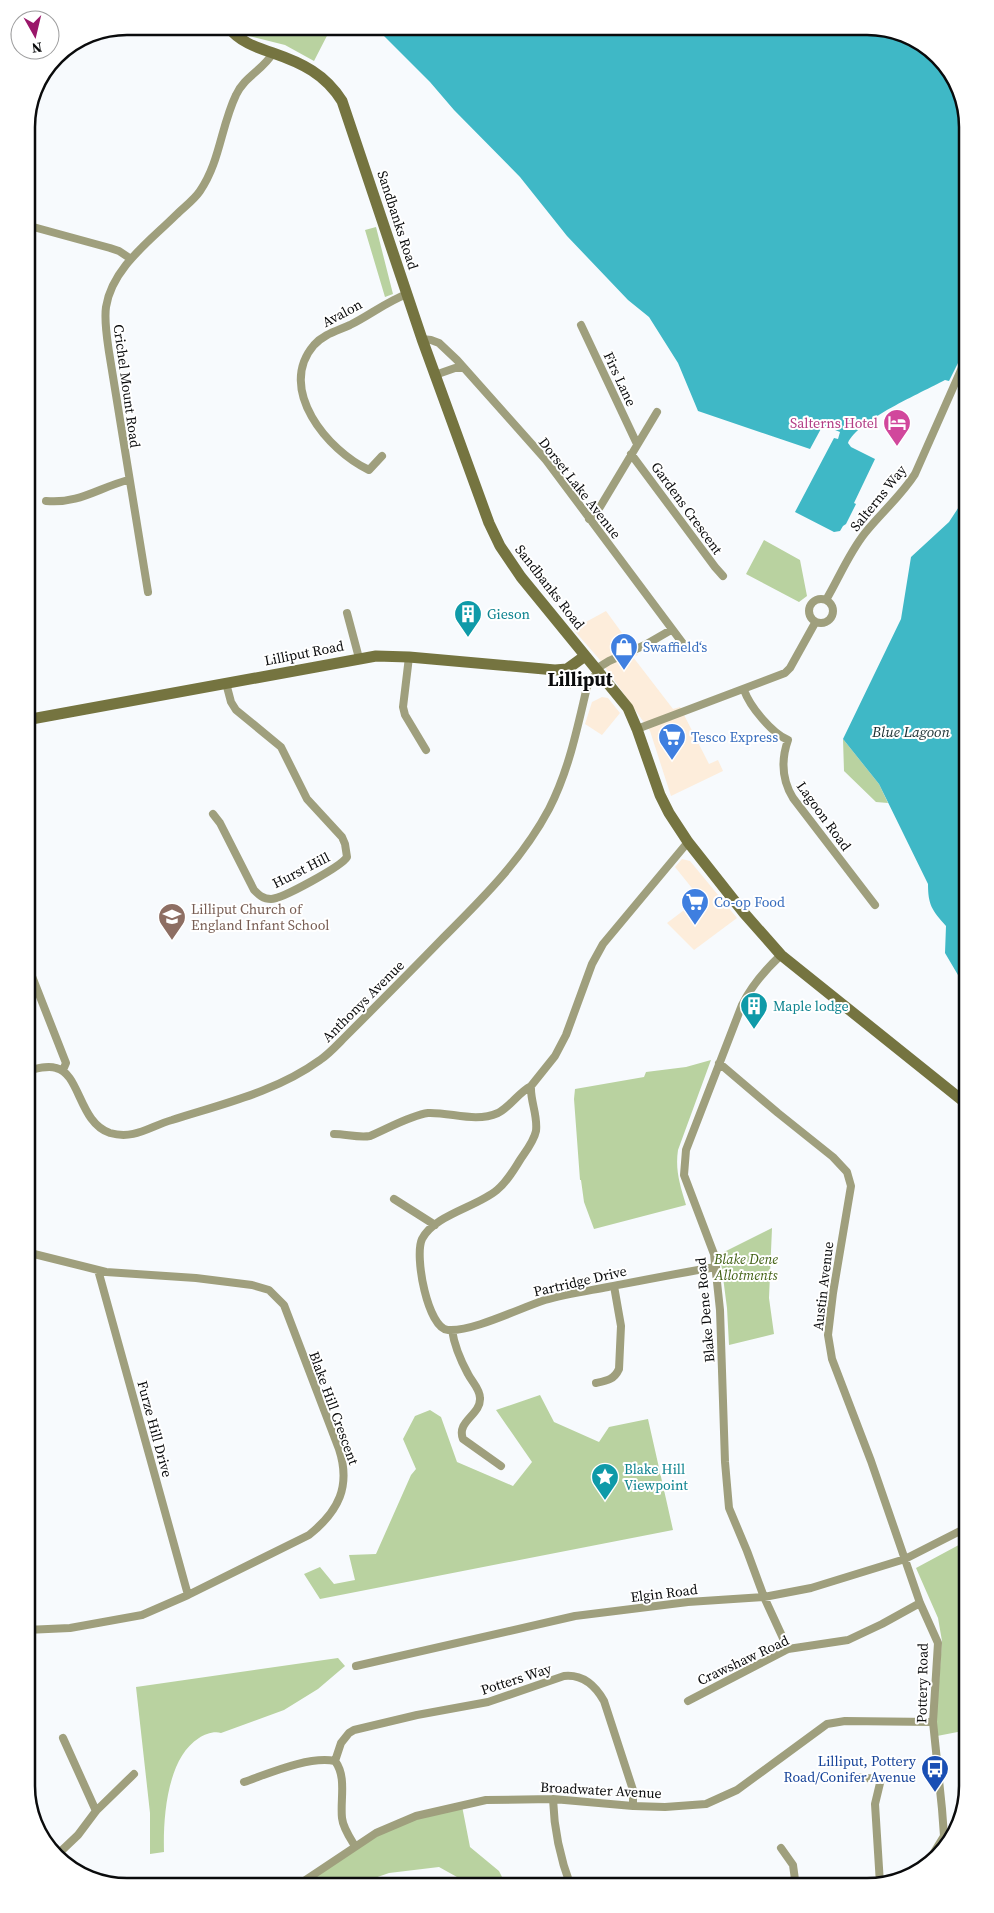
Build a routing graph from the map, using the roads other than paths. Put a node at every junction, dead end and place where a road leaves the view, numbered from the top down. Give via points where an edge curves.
1 (235, 35) edge
2 (272, 53) junction
3 (35, 228) edge
4 (131, 259) junction
5 (407, 294) junction
6 (581, 325) dead end
7 (422, 339) junction
8 (462, 368) junction
9 (959, 374) edge
10 (435, 375) junction
11 (657, 412) dead end
12 (638, 444) junction
13 (632, 454) junction
14 (382, 456) dead end
15 (128, 480) junction
16 (46, 501) dead end
17 (589, 519) junction
18 (723, 576) dead end
19 (148, 592) dead end
20 (826, 600) junction
21 (347, 613) dead end
22 (815, 623) junction
23 (671, 630) junction
24 (687, 650) dead end
25 (585, 656) junction
26 (409, 657) junction
27 (359, 658) junction
28 (597, 671) junction
29 (226, 683) junction
30 (744, 690) junction
31 (35, 718) edge
32 (638, 729) junction
33 (426, 750) dead end
34 (213, 814) dead end
35 (688, 842) junction
36 (874, 905) dead end
37 (781, 955) junction
38 (35, 984) edge
39 (719, 1063) junction
40 (35, 1070) edge
41 (63, 1070) junction
42 (530, 1086) junction
43 (959, 1098) edge
44 (334, 1134) dead end
45 (394, 1199) dead end
46 (435, 1225) junction
47 (35, 1254) edge
48 (716, 1268) junction
49 (98, 1270) junction
50 (614, 1286) junction
51 (452, 1330) junction
52 (596, 1383) dead end
53 (501, 1466) dead end
54 (959, 1532) edge
55 (906, 1559) junction
56 (188, 1595) junction
57 (764, 1597) junction
58 (920, 1603) junction
59 (35, 1630) edge
60 (788, 1649) junction
61 (356, 1666) dead end
62 (688, 1700) dead end
63 (933, 1722) junction
64 (63, 1738) dead end
65 (335, 1760) junction
66 (134, 1774) dead end
67 (850, 1777) dead end
68 (244, 1782) dead end
69 (553, 1799) junction
70 (633, 1806) junction
71 (96, 1811) junction
72 (944, 1836) edge
73 (355, 1846) junction
74 (781, 1848) dead end
75 (62, 1851) edge
76 (880, 1877) edge
77 (308, 1878) edge
78 (568, 1878) edge
79 (795, 1878) edge

1 - 2 main road, Sandbanks Road
2 - 4 street, Crichel Mount Road via 267,63 238,91 212,170 200,192
2 - 5 main road, Sandbanks Road via 297,62 328,81 342,101
3 - 4 street via 110,248
4 - 15 street, Crichel Mount Road via 110,291 105,319
5 - 7 main road, Sandbanks Road
5 - 14 street, Avalon via 319,339 303,366 301,382 305,398 315,423 327,439 346,457 369,470
6 - 12 street, Firs Lane
7 - 8 street, Dorset Lake Avenue via 439,343
7 - 10 main road, Sandbanks Road
8 - 10 street
8 - 17 street, Dorset Lake Avenue via 546,460
9 - 20 street, Salterns Way via 915,474 865,533
10 - 25 main road, Sandbanks Road via 478,496 500,546
11 - 12 street
12 - 13 street
13 - 17 street via 600,507
13 - 18 street, Gardens Crescent
15 - 16 street via 80,499
15 - 19 street, Crichel Mount Road
17 - 23 street, Dorset Lake Avenue
20 - 22 street via 833,608 832,616 824,623
20 - 22 street, Salterns Way via 817,599 810,606 808,614
21 - 27 street
22 - 30 street via 785,673
23 - 24 street, Dorset Lake Avenue
23 - 28 street
25 - 26 main road, Lilliput Road via 567,669 554,670
25 - 28 main road, Sandbanks Road
26 - 27 main road, Lilliput Road
26 - 33 street via 403,707
27 - 29 main road, Lilliput Road
28 - 32 main road, Sandbanks Road via 628,708
28 - 41 street, Anthonys Avenue via 587,687 570,759 560,785 526,845 458,924 321,1060 247,1097 131,1134 109,1132 98,1124 84,1107 72,1079
29 - 31 main road, Lilliput Road
29 - 34 street, Hurst Hill via 236,710 286,754 301,791 342,837 348,857 339,866 278,898 266,898 254,890
30 - 32 street
30 - 36 street, Lagoon Road via 775,733 788,740 784,770 790,793
32 - 35 main road, Sandbanks Road via 660,795
35 - 37 main road, Sandbanks Road
35 - 42 street via 603,944 592,964 566,1035 555,1056
37 - 39 street, Blake Dene Road via 749,991
37 - 43 main road, Sandbanks Road
38 - 41 street via 66,1062
39 - 48 street, Blake Dene Road via 684,1156 684,1175 714,1254
39 - 55 street, Austin Avenue via 833,1157 849,1177 851,1186 828,1335 832,1359
40 - 41 street via 52,1067
42 - 44 street via 505,1108 489,1116 425,1114 370,1136
42 - 46 street via 536,1132 510,1175 496,1191 480,1202
45 - 46 street
46 - 51 street via 422,1240 421,1275 439,1326
47 - 49 street, Blake Hill Crescent
48 - 50 street, Partridge Drive
48 - 57 street, Blake Dene Road via 721,1319 724,1462 729,1508
49 - 56 street, Furze Hill Drive
49 - 56 street, Blake Hill Crescent via 196,1278 269,1290 284,1305 343,1462 345,1476 339,1500 324,1523 296,1542
50 - 51 street, Partridge Drive via 547,1300
50 - 52 street via 621,1326 619,1369 611,1379
51 - 53 street via 468,1375 480,1397 477,1408 462,1426 463,1439
54 - 55 street, Elgin Road
55 - 57 street, Elgin Road via 811,1588
55 - 58 street, Pottery Road
56 - 59 street, Blake Hill Crescent via 142,1615 70,1628
57 - 60 street, Blake Dene Road
57 - 61 street, Elgin Road via 688,1602 575,1616
58 - 60 street, Crawshaw Road via 848,1640
58 - 63 street, Pottery Road via 938,1643
60 - 62 street, Crawshaw Road
63 - 70 street, Broadwater Avenue via 845,1721 826,1724 737,1790 706,1804
63 - 72 street, Pottery Road
64 - 71 street
65 - 68 street via 315,1761
65 - 70 street, Potters Way via 341,1743 354,1730 488,1702 573,1675 586,1680 599,1691 604,1701 633,1790
65 - 73 street via 341,1776 342,1819
66 - 71 street
67 - 76 street via 881,1778 875,1804
69 - 70 street, Broadwater Avenue
69 - 73 street, Broadwater Avenue via 486,1800 436,1811 376,1833
69 - 78 street via 558,1849
71 - 75 street
73 - 77 street, Broadwater Avenue
74 - 79 street via 793,1865

